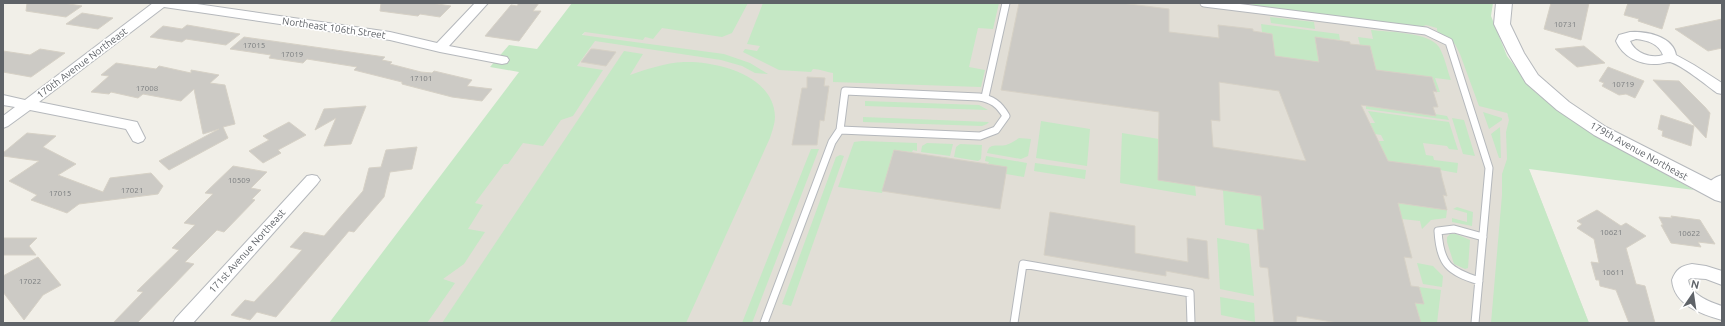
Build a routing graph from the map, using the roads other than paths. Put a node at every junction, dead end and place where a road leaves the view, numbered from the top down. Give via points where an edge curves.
1 (161, 3) edge
2 (165, 3) edge
3 (482, 3) edge
4 (1006, 3) edge
5 (1204, 3) edge
6 (1504, 3) edge
7 (440, 48) junction
8 (1669, 57) dead end
9 (502, 60) dead end
10 (1722, 90) edge
11 (986, 98) junction
12 (3, 100) edge
13 (28, 104) junction
14 (3, 123) edge
15 (840, 130) junction
16 (138, 138) dead end
17 (312, 180) dead end
18 (1718, 188) edge
19 (1483, 237) junction
20 (1722, 278) edge
21 (1479, 281) junction
22 (1716, 316) edge
23 (182, 323) edge
24 (764, 323) edge
25 (1014, 323) edge
26 (1191, 323) edge
27 (1475, 323) edge

1 - 13 street, 170th Avenue Northeast
2 - 7 street, Northeast 106th Street via 390,36
3 - 7 street
4 - 11 lane
5 - 19 lane via 1426,31 1449,42 1489,168
6 - 18 street, 179th Avenue Northeast via 1502,24 1516,53 1532,79 1563,106 1600,131
7 - 9 street, Northeast 106th Street
8 - 10 street
11 - 15 lane via 845,91
11 - 15 lane via 999,104 1006,116 1002,125 994,132 980,136
12 - 13 street
13 - 14 street, 170th Avenue Northeast
13 - 16 street via 132,125
15 - 24 lane via 832,142
17 - 23 street, 171st Avenue Northeast
19 - 21 lane
19 - 21 lane via 1445,227 1438,231 1444,262 1448,268
20 - 22 street via 1695,270 1682,275 1680,280 1681,286 1689,296
21 - 27 lane
25 - 26 lane via 1023,264 1190,293

